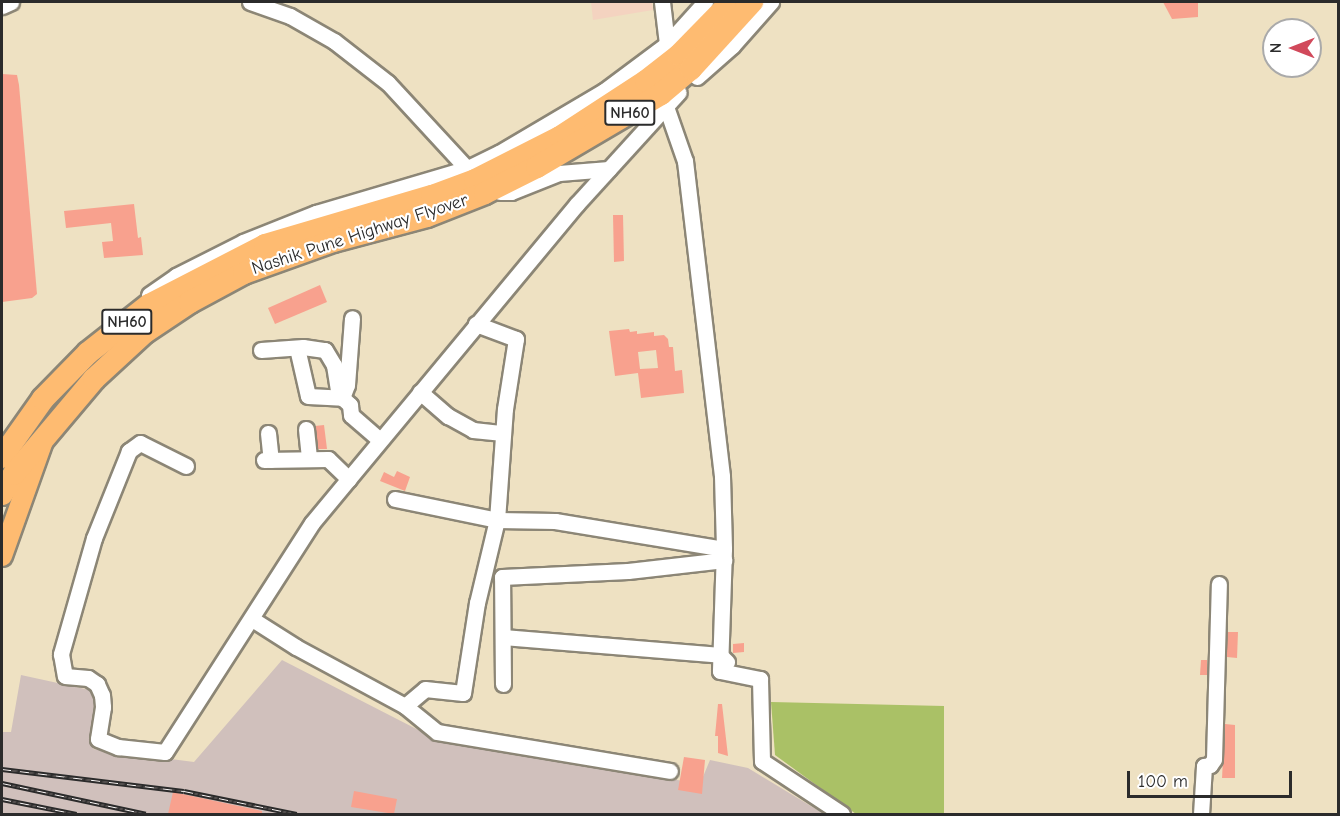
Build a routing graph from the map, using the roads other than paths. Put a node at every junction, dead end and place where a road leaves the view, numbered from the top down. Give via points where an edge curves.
1 (12, 2) edge
2 (250, 2) edge
3 (662, 2) edge
4 (705, 2) edge
5 (731, 2) edge
6 (752, 2) edge
7 (771, 2) edge
8 (2, 6) edge
9 (668, 44) junction
10 (663, 99) junction
11 (609, 169) junction
12 (476, 180) junction
13 (352, 318) dead end
14 (476, 324) junction
15 (297, 348) junction
16 (261, 350) dead end
17 (420, 392) junction
18 (342, 398) junction
19 (306, 429) dead end
20 (268, 433) dead end
21 (503, 433) junction
22 (44, 439) junction
23 (380, 440) junction
24 (2, 447) edge
25 (2, 457) edge
26 (309, 458) junction
27 (186, 466) dead end
28 (349, 479) junction
29 (2, 494) edge
30 (395, 499) dead end
31 (497, 520) junction
32 (724, 555) junction
33 (2, 556) edge
34 (1219, 584) dead end
35 (252, 619) junction
36 (502, 637) junction
37 (721, 656) junction
38 (503, 684) dead end
39 (405, 706) junction
40 (670, 771) dead end
41 (842, 814) edge
42 (1201, 814) edge

1 - 8 street
2 - 12 street via 290,16 334,41 388,83
3 - 9 street
4 - 9 street
5 - 12 highway, NH60 via 679,55 646,81 560,137
6 - 10 highway, NH60
7 - 10 street via 732,46
9 - 12 street via 604,91 499,153
10 - 11 street
10 - 12 highway, NH60 via 537,167
10 - 32 street via 685,161 722,476
11 - 12 street via 559,173 511,192
11 - 14 street
12 - 22 highway, Nashik Pune Highway Flyover / NH60 via 427,216 333,241 244,273 190,302 145,332 94,378
12 - 24 street via 316,213 243,242 176,276 111,322 53,380
12 - 25 highway, Nashik Pune Highway Flyover / NH60 via 265,244 149,305 87,353 43,399
13 - 18 street via 347,385
14 - 17 street
14 - 21 street via 516,339
15 - 16 street
15 - 18 street via 321,348 326,352 334,365
15 - 18 street via 308,396
17 - 21 street via 448,416 473,430
17 - 23 street
18 - 23 street via 350,405 353,418
19 - 26 street
20 - 26 street via 267,460
21 - 31 street
22 - 29 highway, Nashik Pune Highway Flyover / NH60
22 - 33 main road
23 - 28 street
26 - 28 street via 328,459
27 - 35 street via 140,443 129,451 94,538 61,654 65,676 88,678 97,684 102,695 98,739 118,747 165,752
28 - 35 street via 312,523
30 - 31 street
31 - 32 street via 555,521
31 - 39 street via 477,603 463,693 425,689
32 - 36 street via 628,572 502,577
32 - 37 street
34 - 42 street via 1214,759 1204,766
35 - 39 street
36 - 37 street
36 - 38 street
37 - 41 street via 720,671 760,679 762,761
39 - 40 street via 437,732

